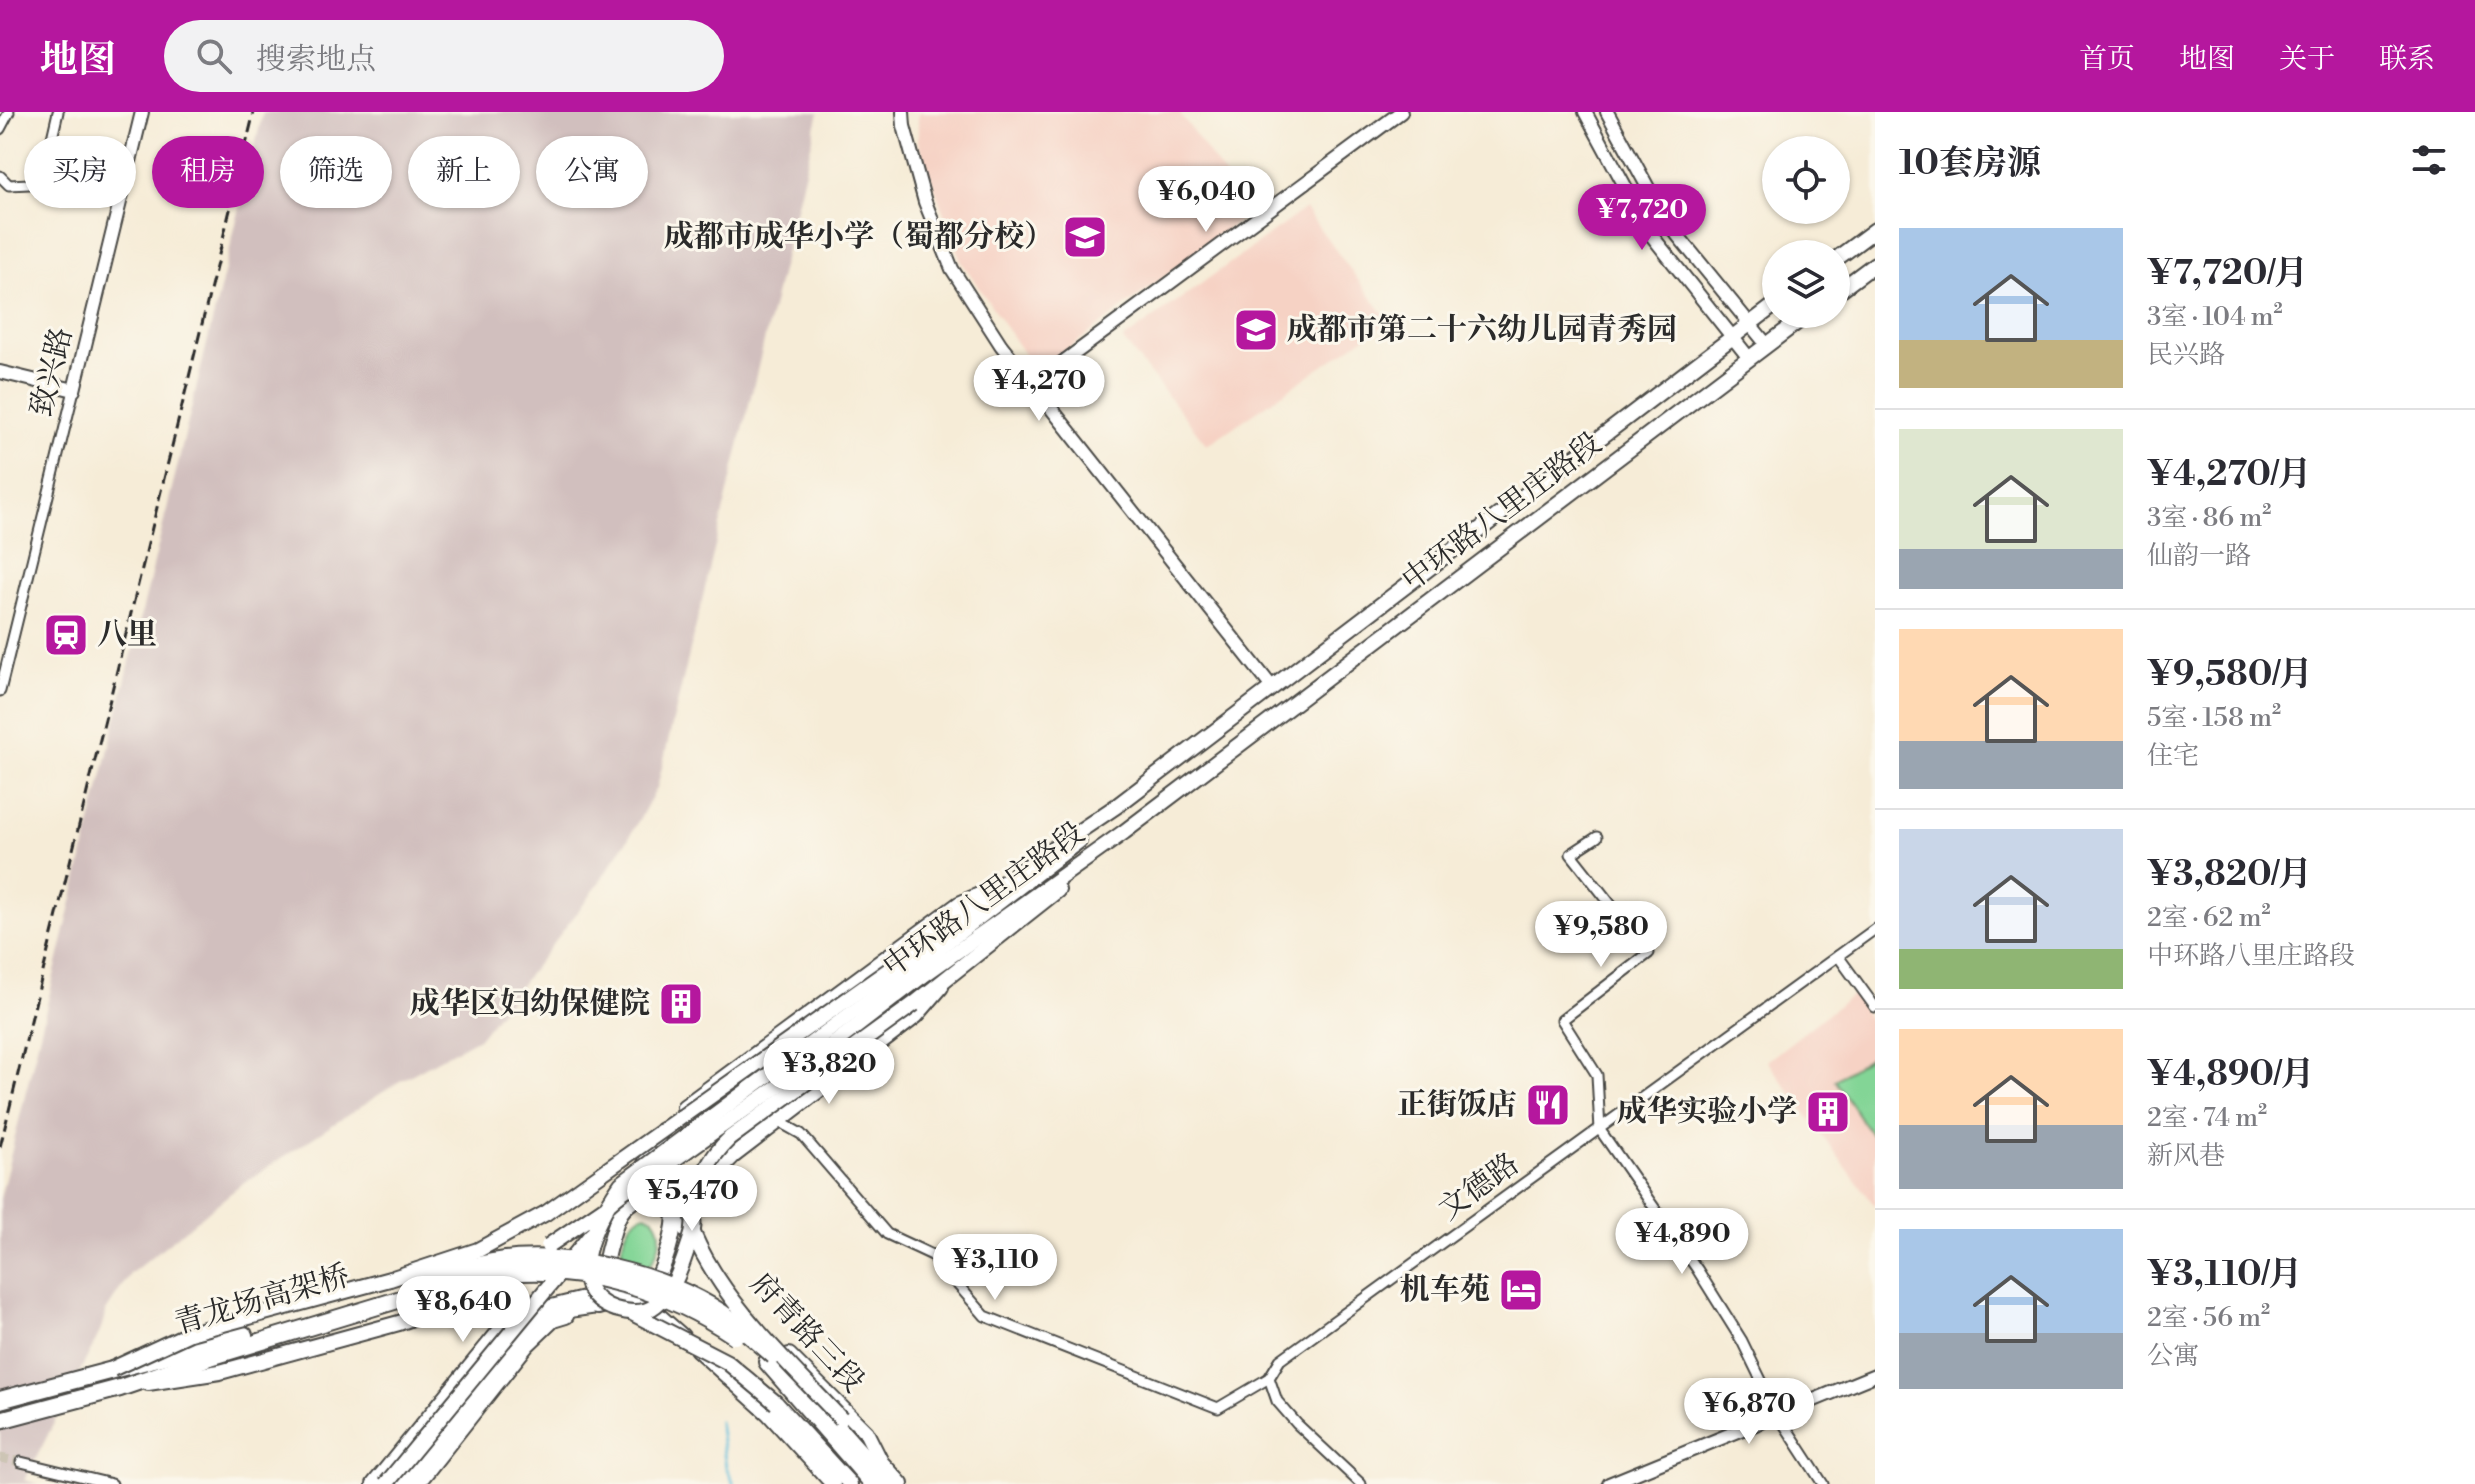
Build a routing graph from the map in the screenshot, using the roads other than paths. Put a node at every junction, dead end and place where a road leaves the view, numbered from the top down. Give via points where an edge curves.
1 (9, 112) edge
2 (58, 112) edge
3 (142, 112) edge
4 (903, 112) edge
5 (1401, 112) edge
6 (1585, 112) edge
7 (1607, 112) edge
8 (0, 129) edge
9 (0, 176) edge
10 (1875, 230) edge
11 (1850, 249) edge
12 (1875, 264) edge
13 (1850, 283) edge
14 (1762, 315) edge
15 (1750, 324) junction
16 (1789, 328) edge
17 (1732, 338) junction
18 (1767, 345) junction
19 (1749, 358) junction
20 (0, 372) edge
21 (1032, 385) junction
22 (74, 390) junction
23 (1271, 686) junction
24 (0, 691) edge
25 (1118, 805) junction
26 (1124, 832) junction
27 (1597, 837) dead end
28 (997, 887) junction
29 (1875, 929) edge
30 (1838, 956) junction
31 (914, 967) junction
32 (955, 971) junction
33 (1875, 1007) edge
34 (778, 1121) junction
35 (1600, 1130) junction
36 (614, 1207) junction
37 (693, 1210) junction
38 (675, 1215) junction
39 (594, 1232) junction
40 (693, 1233) junction
41 (621, 1299) junction
42 (634, 1314) junction
43 (112, 1369) junction
44 (1875, 1375) edge
45 (1269, 1378) junction
46 (120, 1388) junction
47 (0, 1400) edge
48 (1778, 1415) junction
49 (0, 1420) edge
50 (21, 1462) tunnel mouth
51 (881, 1462) junction
52 (112, 1484) edge
53 (374, 1484) edge
54 (386, 1484) edge
55 (402, 1484) edge
56 (417, 1484) edge
57 (833, 1484) edge
58 (850, 1484) edge
59 (873, 1484) edge
60 (888, 1484) edge
61 (901, 1484) edge
62 (1361, 1484) edge
63 (1609, 1484) edge
64 (1823, 1484) edge

1 - 8 street
2 - 9 street via 44,173 29,184 9,185
3 - 22 street, 致兴路
4 - 21 street via 925,202 952,269
5 - 21 street
6 - 17 street via 1652,236
7 - 15 street via 1666,221
10 - 11 main road
12 - 13 main road
14 - 15 main road, 中环路八里庄路段
15 - 17 main road, 中环路八里庄路段
15 - 18 street
16 - 18 main road, 中环路八里庄路段
17 - 19 street
17 - 23 main road, 中环路八里庄路段
18 - 19 main road, 中环路八里庄路段
19 - 26 main road, 中环路八里庄路段
20 - 22 street
21 - 23 street
22 - 24 street, 致兴路
23 - 25 main road, 中环路八里庄路段
25 - 28 main road, 中环路八里庄路段
25 - 31 main road
26 - 31 main road, 中环路八里庄路段
26 - 32 main road
27 - 35 street via 1571,854 1649,953 1562,1020 1597,1075
28 - 31 main road, 中环路八里庄路段
28 - 36 main road via 959,904 667,1120
29 - 30 street, 文德路
30 - 33 street
30 - 35 street, 文德路
31 - 36 main road, bridge via 627,1179
31 - 43 main road, 中环路八里庄路段, bridge via 509,1235 428,1268 190,1333
31 - 46 main road, 中环路八里庄路段, bridge via 689,1151 488,1285 399,1323 220,1372
32 - 34 main road via 916,1016
32 - 37 main road, bridge via 730,1138 704,1170
34 - 38 main road via 733,1156
34 - 45 street, 文德路 via 801,1134 887,1234 932,1255 985,1316 1218,1408
35 - 45 street, 文德路 via 1280,1360
35 - 48 street via 1742,1341
36 - 37 main road, bridge via 638,1182 658,1182 682,1193
36 - 38 main road via 651,1198
36 - 39 main road, bridge
36 - 41 main road via 604,1264
37 - 40 main road, bridge
38 - 41 main road via 671,1240 650,1291
38 - 51 main road, 府青路三段 via 764,1330 866,1432
39 - 41 main road, bridge via 586,1271 591,1293
39 - 54 main road, bridge
40 - 42 main road, bridge via 676,1281 653,1308
40 - 51 main road, bridge via 715,1277
41 - 42 main road, bridge
41 - 53 main road via 535,1311 502,1328
41 - 55 main road via 541,1318
41 - 56 main road via 553,1320 527,1345
41 - 57 main road via 768,1413
42 - 58 main road, bridge via 727,1362 776,1403
43 - 47 highway, 青龙场高架桥
43 - 60 highway, 青龙场高架桥, bridge via 199,1349 494,1262 593,1263 661,1283 742,1328 774,1356
44 - 48 street
45 - 62 street via 1277,1401
46 - 49 highway, 青龙场高架桥
46 - 59 highway, 青龙场高架桥, bridge via 422,1292 505,1273 572,1273 676,1301 738,1338 767,1362
48 - 63 street
48 - 64 street
50 - 52 street
51 - 61 main road, 府青路三段

